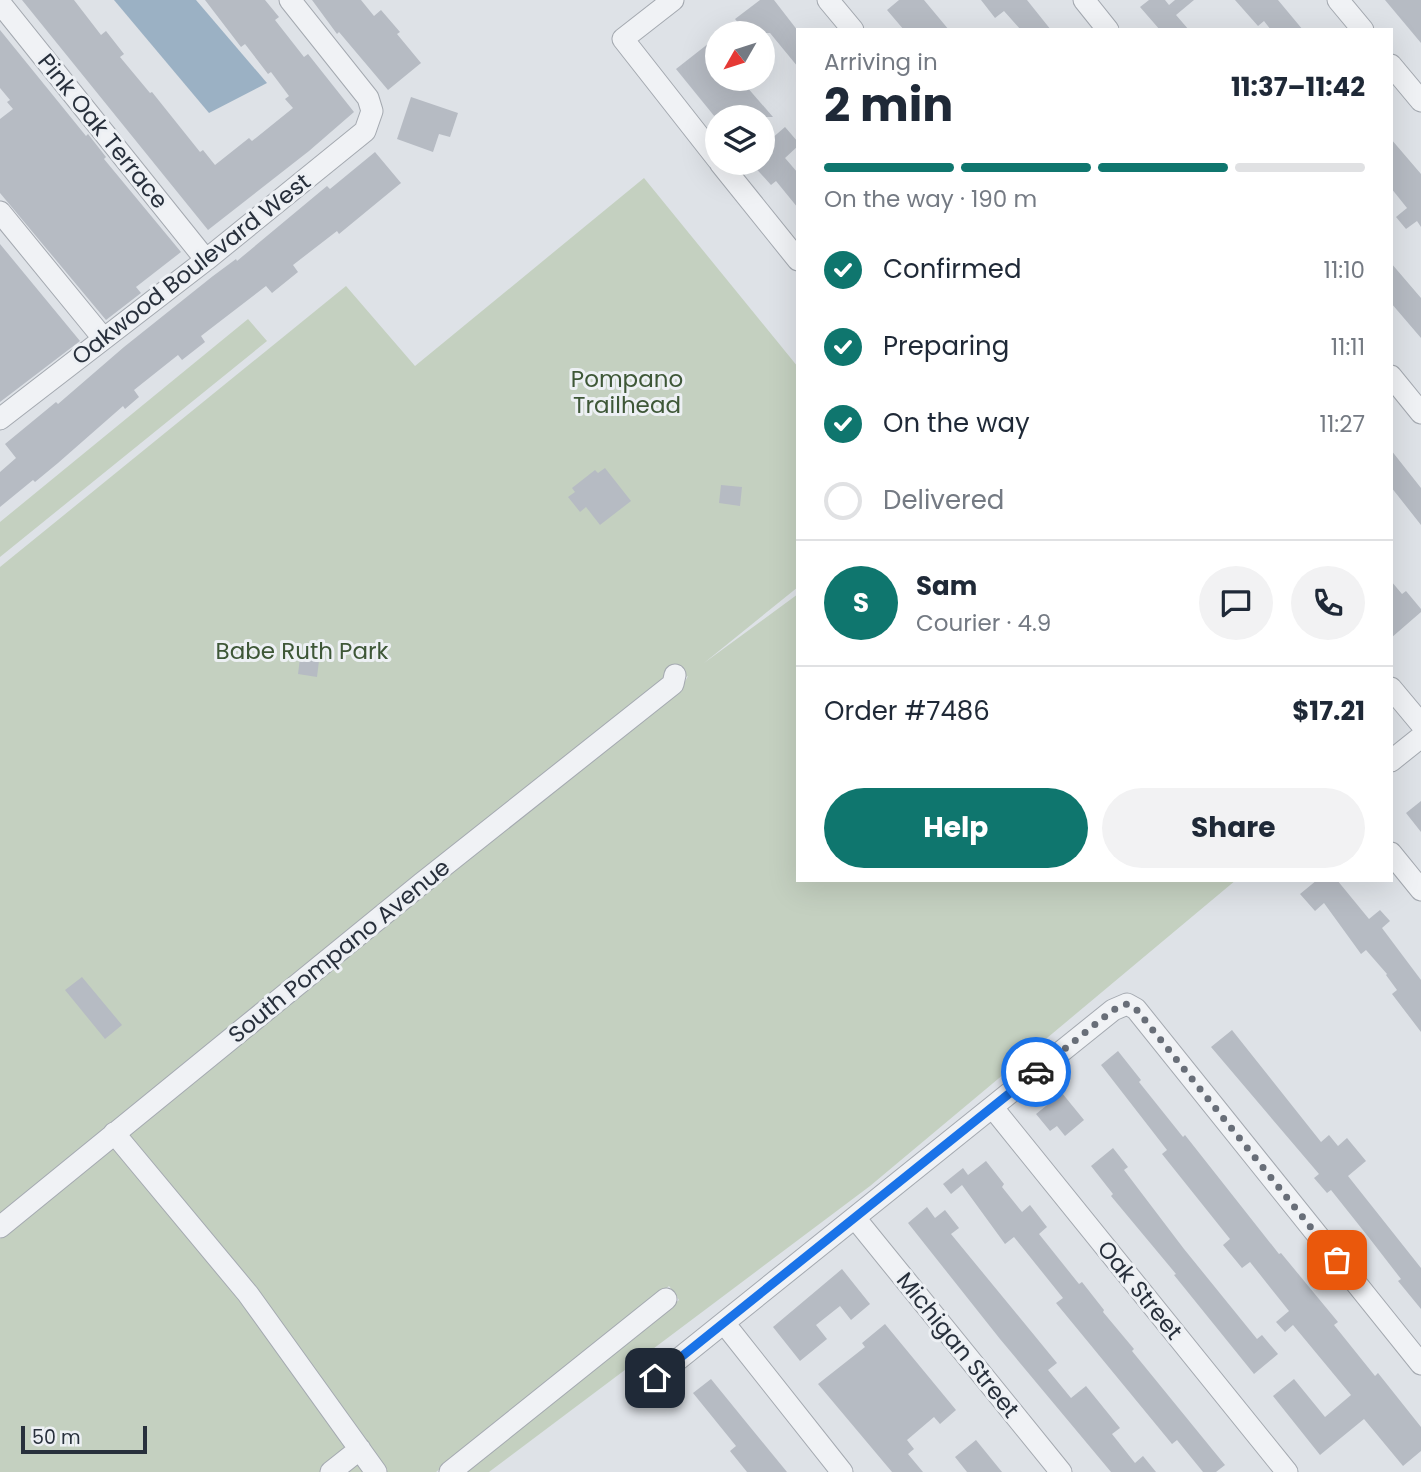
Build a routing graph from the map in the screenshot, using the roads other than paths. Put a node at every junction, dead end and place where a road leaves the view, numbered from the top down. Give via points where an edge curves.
1 (289, 0) edge
2 (673, 0) edge
3 (828, 0) edge
4 (1084, 0) edge
5 (1338, 0) edge
6 (0, 3) edge
7 (851, 28) edge
8 (1106, 28) edge
9 (1361, 28) edge
10 (1393, 67) edge
11 (1421, 101) edge
12 (705, 143) edge
13 (730, 175) edge
14 (0, 212) edge
15 (796, 257) edge
16 (206, 260) junction
17 (103, 338) junction
18 (1393, 378) edge
19 (1421, 413) edge
20 (0, 419) edge
21 (675, 675) dead end
22 (1393, 690) edge
23 (1421, 724) edge
24 (1421, 737) edge
25 (1393, 759) edge
26 (1393, 855) edge
27 (1421, 890) edge
28 (993, 1108) junction
29 (114, 1133) junction
30 (855, 1218) junction
31 (0, 1227) edge
32 (666, 1299) dead end
33 (724, 1323) junction
34 (1421, 1364) edge
35 (655, 1378) dead end
36 (360, 1449) junction
37 (331, 1472) edge
38 (376, 1472) edge
39 (450, 1472) edge
40 (842, 1472) edge
41 (1061, 1472) edge
42 (1287, 1472) edge

1 - 16 street, Oakwood Boulevard West via 368,97 369,125
2 - 12 street via 623,39
3 - 7 street
4 - 8 street
5 - 9 street
6 - 16 street, Pink Oak Terrace
10 - 11 street
13 - 15 street
14 - 17 street
16 - 17 street, Oakwood Boulevard West
17 - 20 street, Oakwood Boulevard West
18 - 19 street
21 - 29 street, South Pompano Avenue via 673,684
22 - 23 street
24 - 25 street
26 - 27 street
28 - 30 street
28 - 34 street via 1113,1010 1121,1005 1136,1009
28 - 42 street, Oak Street
29 - 31 street, South Pompano Avenue
29 - 36 street via 248,1294
30 - 33 street
30 - 41 street, Michigan Street
32 - 39 street
33 - 35 street
33 - 40 street
36 - 37 street
36 - 38 street

